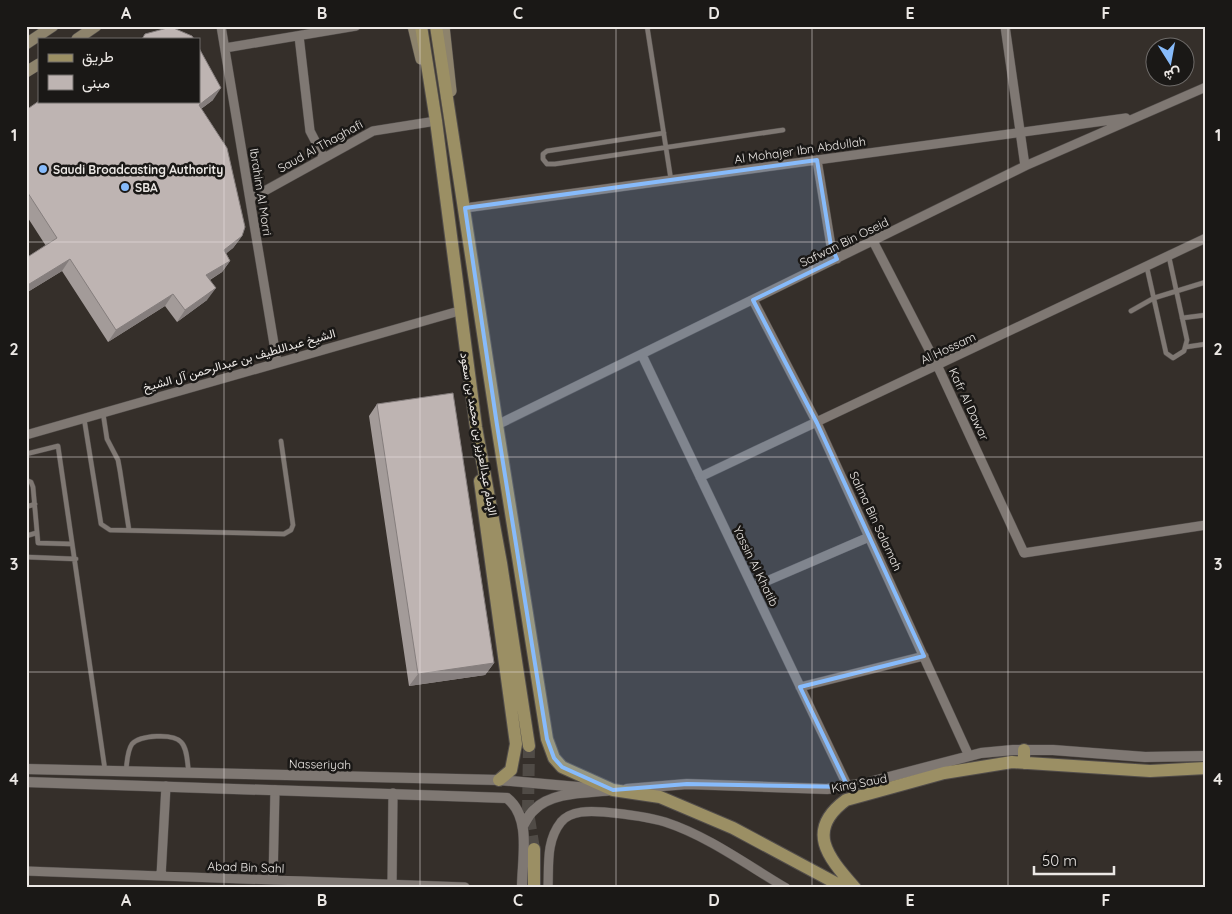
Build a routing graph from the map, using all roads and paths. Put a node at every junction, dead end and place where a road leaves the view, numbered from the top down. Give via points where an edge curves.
1 (53, 26) edge
2 (96, 26) edge
3 (221, 26) edge
4 (356, 26) edge
5 (413, 26) edge
6 (421, 26) edge
7 (436, 26) edge
8 (444, 26) edge
9 (648, 26) edge
10 (1005, 26) edge
11 (299, 36) junction
12 (78, 38) edge
13 (26, 44) edge
14 (225, 48) junction
15 (38, 65) edge
16 (26, 72) edge
17 (1206, 87) edge
18 (1138, 116) junction
19 (436, 121) junction
20 (453, 126) junction
21 (783, 130) dead end
22 (1020, 132) junction
23 (664, 133) junction
24 (666, 149) junction
25 (324, 158) junction
26 (817, 160) junction
27 (1025, 166) junction
28 (671, 180) junction
29 (250, 199) junction
30 (465, 208) junction
31 (1206, 238) edge
32 (873, 241) junction
33 (1169, 256) junction
34 (837, 259) junction
35 (1147, 268) junction
36 (1206, 282) edge
37 (1176, 290) junction
38 (1154, 298) junction
39 (753, 300) junction
40 (459, 311) junction
41 (1131, 311) dead end
42 (1206, 315) edge
43 (1182, 318) junction
44 (1206, 344) edge
45 (1186, 347) junction
46 (642, 355) junction
47 (277, 362) junction
48 (938, 366) junction
49 (103, 413) junction
50 (84, 418) junction
51 (817, 424) junction
52 (497, 425) junction
53 (476, 427) junction
54 (26, 435) edge
55 (281, 441) dead end
56 (26, 454) edge
57 (700, 478) junction
58 (26, 480) edge
59 (35, 504) junction
60 (26, 507) edge
61 (1206, 525) edge
62 (128, 530) junction
63 (36, 533) junction
64 (26, 536) edge
65 (869, 537) junction
66 (72, 544) junction
67 (26, 557) edge
68 (76, 559) junction
69 (752, 587) junction
70 (924, 656) junction
71 (800, 687) junction
72 (529, 746) tunnel mouth
73 (1024, 750) junction
74 (969, 756) junction
75 (1206, 756) edge
76 (1024, 763) junction
77 (1206, 768) edge
78 (26, 769) edge
79 (106, 772) junction
80 (125, 772) junction
81 (189, 774) junction
82 (499, 780) junction
83 (26, 782) edge
84 (166, 786) junction
85 (848, 787) junction
86 (275, 790) junction
87 (612, 790) junction
88 (393, 794) junction
89 (523, 826) junction
90 (534, 849) tunnel mouth
91 (26, 871) edge
92 (161, 876) junction
93 (273, 880) junction
94 (392, 885) junction
95 (465, 887) edge
96 (522, 888) edge
97 (534, 888) edge
98 (548, 888) edge
99 (786, 888) edge
100 (845, 888) edge
101 (855, 888) edge

1 - 13 main road
2 - 12 main road
3 - 14 street, Ibrahim Al Morri
4 - 11 street
5 - 19 main road, الإمام عبدالعزيز بن محمد بن سعود
6 - 19 main road, الإمام عبدالعزيز بن محمد بن سعود
7 - 20 main road, الإمام عبدالعزيز بن محمد بن سعود
8 - 20 main road, الإمام عبدالعزيز بن محمد بن سعود
9 - 23 lane
10 - 22 street
11 - 14 street
11 - 25 street via 310,131
14 - 29 street, Ibrahim Al Morri
15 - 16 main road
17 - 18 street, Safwan Bin Oseid
18 - 22 street, Al Mohajer Ibn Abdullah
18 - 27 street, Safwan Bin Oseid
19 - 25 street, Saud Al Thaghafi via 373,131
19 - 40 main road, الإمام عبدالعزيز بن محمد بن سعود
20 - 30 main road, الإمام عبدالعزيز بن محمد بن سعود
21 - 24 lane
22 - 26 street, Al Mohajer Ibn Abdullah
22 - 27 street
23 - 24 lane
23 - 24 lane via 547,151 543,159 547,164 555,164
24 - 28 lane
25 - 29 street, Saud Al Thaghafi
26 - 28 street, Al Mohajer Ibn Abdullah
26 - 34 street via 831,246
27 - 32 street, Safwan Bin Oseid
28 - 30 street, Al Mohajer Ibn Abdullah
29 - 47 street, Ibrahim Al Morri
30 - 52 main road, الإمام عبدالعزيز بن محمد بن سعود
31 - 33 street, Al Hossam
32 - 34 street, Safwan Bin Oseid
32 - 48 street, Kafr Al Dawar
33 - 35 street, Al Hossam
33 - 37 lane
34 - 39 street, Safwan Bin Oseid
35 - 38 lane
35 - 48 street, Al Hossam
36 - 37 lane
37 - 38 lane
37 - 43 lane
38 - 41 lane
38 - 45 lane via 1166,353 1173,358 1181,355
39 - 46 street, Safwan Bin Oseid
39 - 51 street, Salma Bin Salamah
40 - 47 street, الشيخ عبداللطيف بن عبدالرحمن آل الشيخ
40 - 53 main road, الإمام عبدالعزيز بن محمد بن سعود
42 - 43 lane
43 - 45 lane
44 - 45 lane
46 - 52 street, Safwan Bin Oseid
46 - 57 street, Yassin Al Khatib
47 - 49 street, الشيخ عبداللطيف بن عبدالرحمن آل الشيخ
48 - 51 street, Al Hossam
48 - 61 street, Kafr Al Dawar via 1024,553
49 - 50 street, الشيخ عبداللطيف بن عبدالرحمن آل الشيخ
49 - 62 lane via 107,439 119,466
50 - 54 street, الشيخ عبداللطيف بن عبدالرحمن آل الشيخ
50 - 62 lane via 101,524 110,530
51 - 57 street, Al Hossam
51 - 65 street, Salma Bin Salamah
52 - 87 main road, الإمام عبدالعزيز بن محمد بن سعود via 547,739 554,758 562,767
53 - 72 main road, الإمام عبدالعزيز بن محمد بن سعود
53 - 82 main road via 481,499 516,744 511,770
55 - 62 lane via 293,525 291,530 284,534
56 - 66 lane via 58,446
57 - 69 street, Yassin Al Khatib
58 - 59 lane via 34,487
59 - 60 lane
59 - 63 lane
63 - 64 lane
63 - 66 lane via 38,544
65 - 69 street
65 - 70 street, Salma Bin Salamah
66 - 68 lane
67 - 68 lane
68 - 79 lane
69 - 71 street, Yassin Al Khatib
70 - 71 street
70 - 74 street, Salma Bin Salamah
71 - 85 street, Yassin Al Khatib
73 - 74 street, King Saud
73 - 75 street, King Saud
73 - 76 main road
74 - 85 street, King Saud
76 - 77 main road, King Saud via 1150,771
76 - 101 main road, King Saud via 944,773 846,800 832,810 823,836 825,848
78 - 79 street, Nasseriyah
79 - 80 street, Nasseriyah
80 - 81 street, Nasseriyah
80 - 81 lane via 133,743 140,739 164,737 181,742
81 - 82 street, Nasseriyah
82 - 87 street, Nasseriyah
83 - 84 street
84 - 86 street
84 - 92 street
85 - 87 street, King Saud via 687,784
86 - 88 street
86 - 93 street
87 - 89 street, King Saud via 572,794 542,803
87 - 100 main road, الإمام عبدالعزيز بن محمد بن سعود via 660,797 733,828
88 - 89 street via 507,798 516,805
88 - 94 street
89 - 96 street
90 - 97 main road
91 - 92 street, Abad Bin Sahl
92 - 93 street, Abad Bin Sahl
93 - 94 street, Abad Bin Sahl
94 - 95 street, Abad Bin Sahl
98 - 99 street via 549,845 554,833 563,820 575,813 590,811 632,815 696,834

